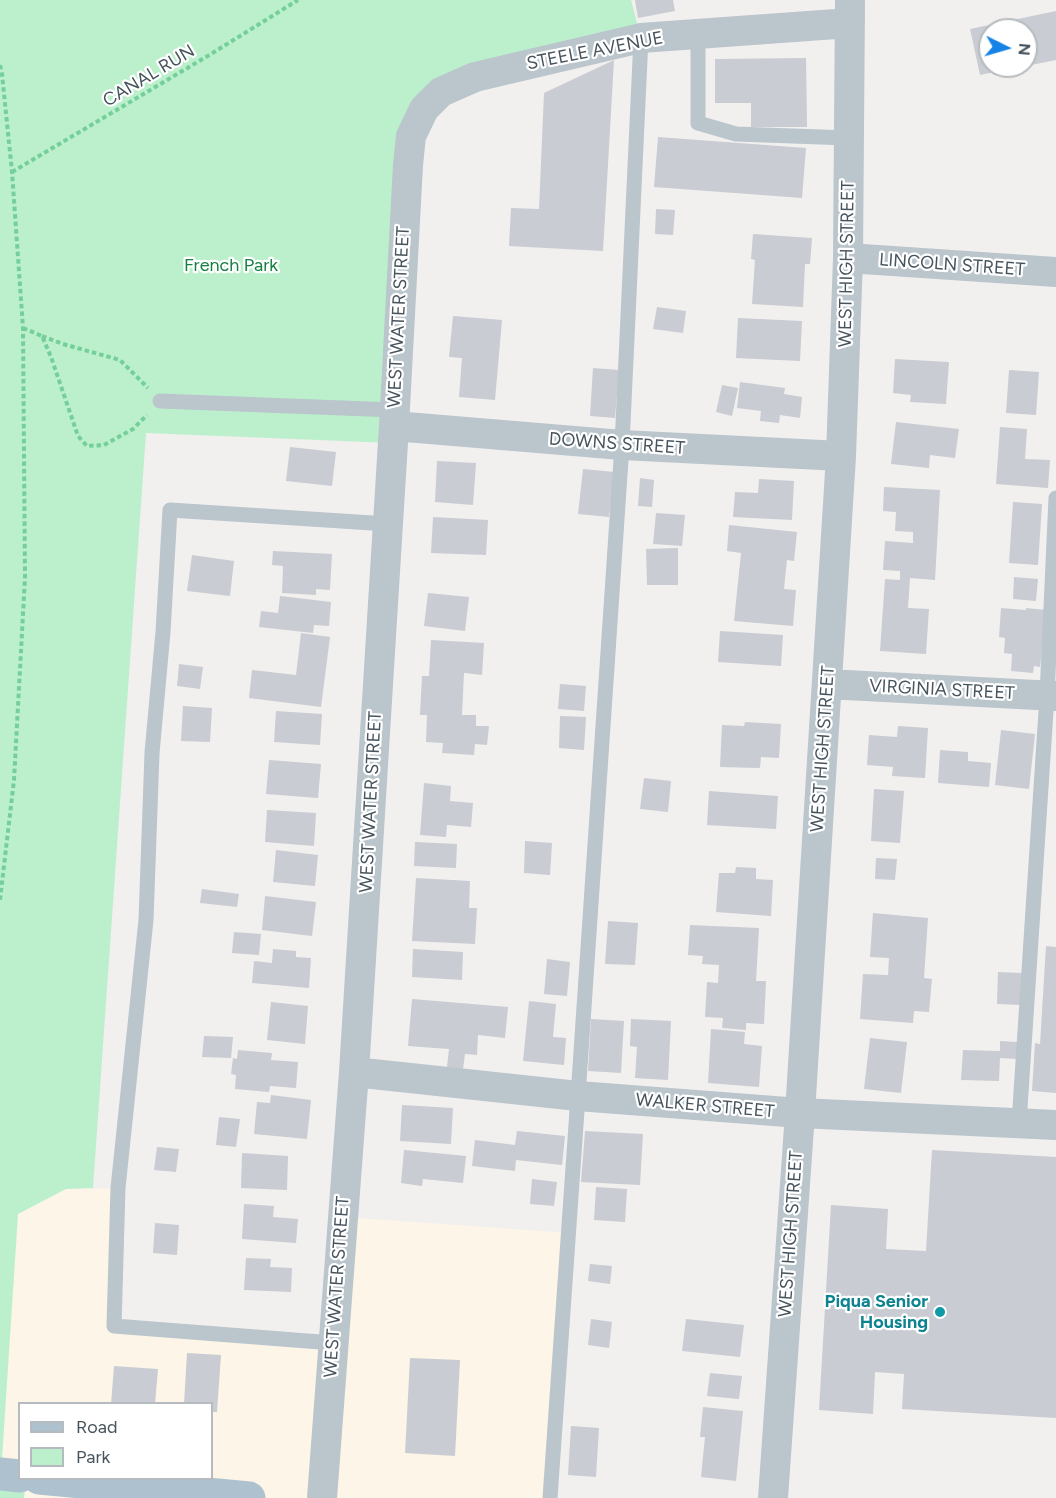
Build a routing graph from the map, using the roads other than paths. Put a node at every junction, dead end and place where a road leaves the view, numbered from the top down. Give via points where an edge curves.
1 (850, 11) edge
2 (698, 34) junction
3 (641, 38) junction
4 (424, 110) joint
5 (849, 138) junction
6 (848, 258) junction
7 (1056, 272) edge
8 (160, 401) road end
9 (394, 418) junction
10 (622, 445) junction
11 (841, 456) junction
12 (1056, 498) edge
13 (387, 524) junction
14 (827, 684) junction
15 (1052, 696) edge
16 (354, 1072) junction
17 (578, 1096) junction
18 (800, 1113) junction
19 (1019, 1123) junction
20 (1056, 1125) edge
21 (333, 1343) junction
22 (50, 1480) edge
23 (249, 1498) edge
24 (322, 1498) edge
25 (550, 1498) edge
26 (773, 1498) edge

1 - 2 street, STEELE AVENUE
1 - 5 street, WEST HIGH STREET
2 - 3 street, STEELE AVENUE
2 - 5 lane via 698,123 736,134
3 - 4 street, STEELE AVENUE via 475,77 441,92
3 - 10 lane
4 - 9 street, WEST WATER STREET via 411,136 408,165
5 - 6 street, WEST HIGH STREET
6 - 7 street, LINCOLN STREET
6 - 11 street, WEST HIGH STREET
8 - 9 lane
9 - 10 street, DOWNS STREET
9 - 13 street, WEST WATER STREET
10 - 11 street, DOWNS STREET
10 - 17 lane
11 - 14 street, WEST HIGH STREET
12 - 15 lane
13 - 16 street, WEST WATER STREET
13 - 21 lane via 170,510 152,753 146,920 118,1188 114,1326
14 - 15 street, VIRGINIA STREET
14 - 18 street, WEST HIGH STREET
15 - 19 lane
16 - 17 street, WALKER STREET
16 - 21 street, WEST WATER STREET
17 - 18 street, WALKER STREET
17 - 25 lane
18 - 19 street, WALKER STREET
18 - 26 street, WEST HIGH STREET
19 - 20 street, WALKER STREET
21 - 24 street, WEST WATER STREET
22 - 23 main road

